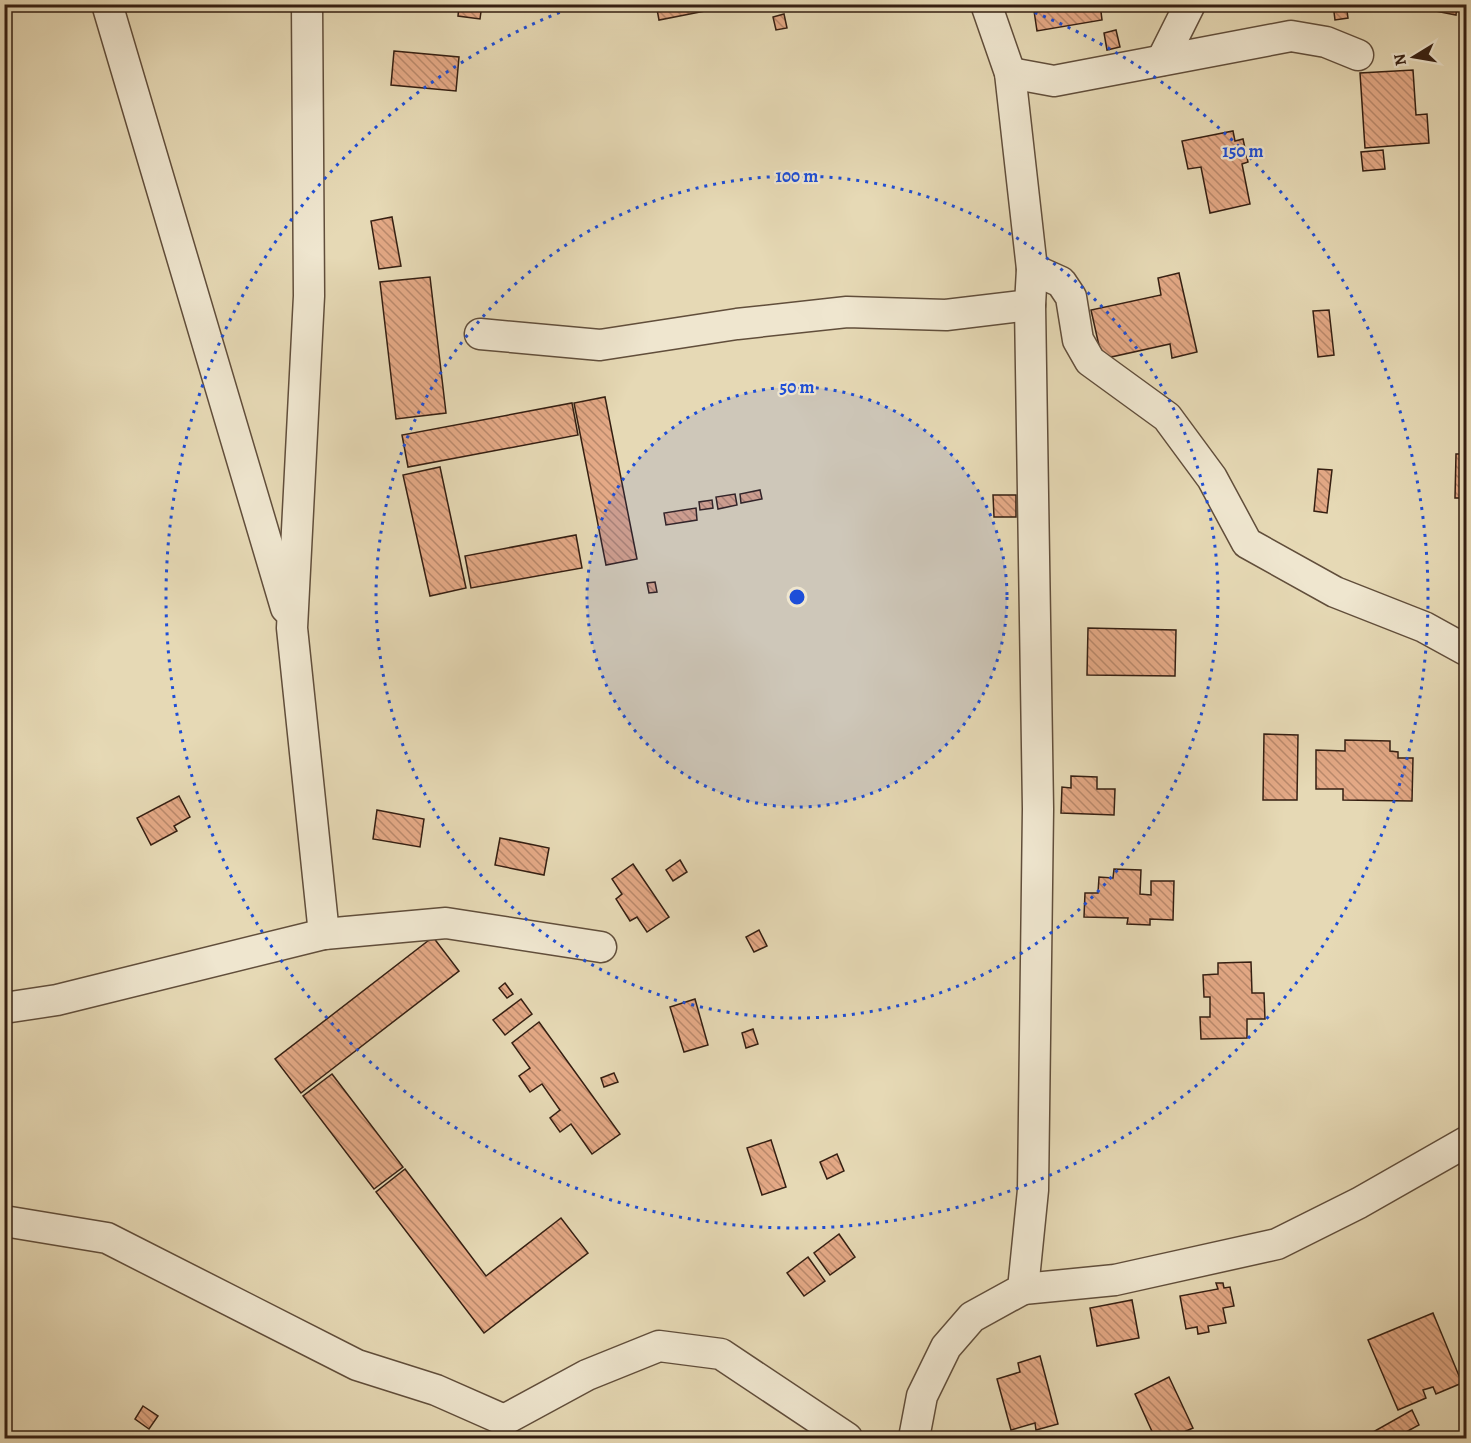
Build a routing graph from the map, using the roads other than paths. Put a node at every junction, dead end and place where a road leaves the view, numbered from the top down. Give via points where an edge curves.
1 (106, 4) edge
2 (307, 4) edge
3 (986, 4) edge
4 (1190, 4) edge
5 (1358, 55) dead end
6 (1162, 60) junction
7 (1010, 73) junction
8 (1032, 269) junction
9 (1030, 305) junction
10 (480, 334) dead end
11 (292, 628) junction
12 (1467, 650) edge
13 (324, 934) junction
14 (601, 947) dead end
15 (4, 1008) edge
16 (1467, 1142) edge
17 (4, 1221) edge
18 (1023, 1289) junction
19 (507, 1429) edge
20 (847, 1438) edge
21 (914, 1438) edge

1 - 11 street
2 - 11 street via 309,296
3 - 7 street
4 - 6 street
5 - 6 street via 1326,42 1291,36
6 - 7 street via 1054,81
7 - 8 street
8 - 9 street
8 - 12 street via 1061,282 1071,297 1078,340 1090,361 1167,417 1212,478 1247,543 1335,592 1424,627
9 - 10 street via 946,315 847,312 600,345
9 - 18 street via 1038,809 1033,1190
11 - 13 street
13 - 14 street via 446,923
13 - 15 street via 57,1000
16 - 18 street via 1277,1244 1115,1280
17 - 19 street via 107,1238 357,1365 436,1390
18 - 21 street via 972,1317 946,1347 922,1396
19 - 20 street via 587,1375 659,1346 721,1354

